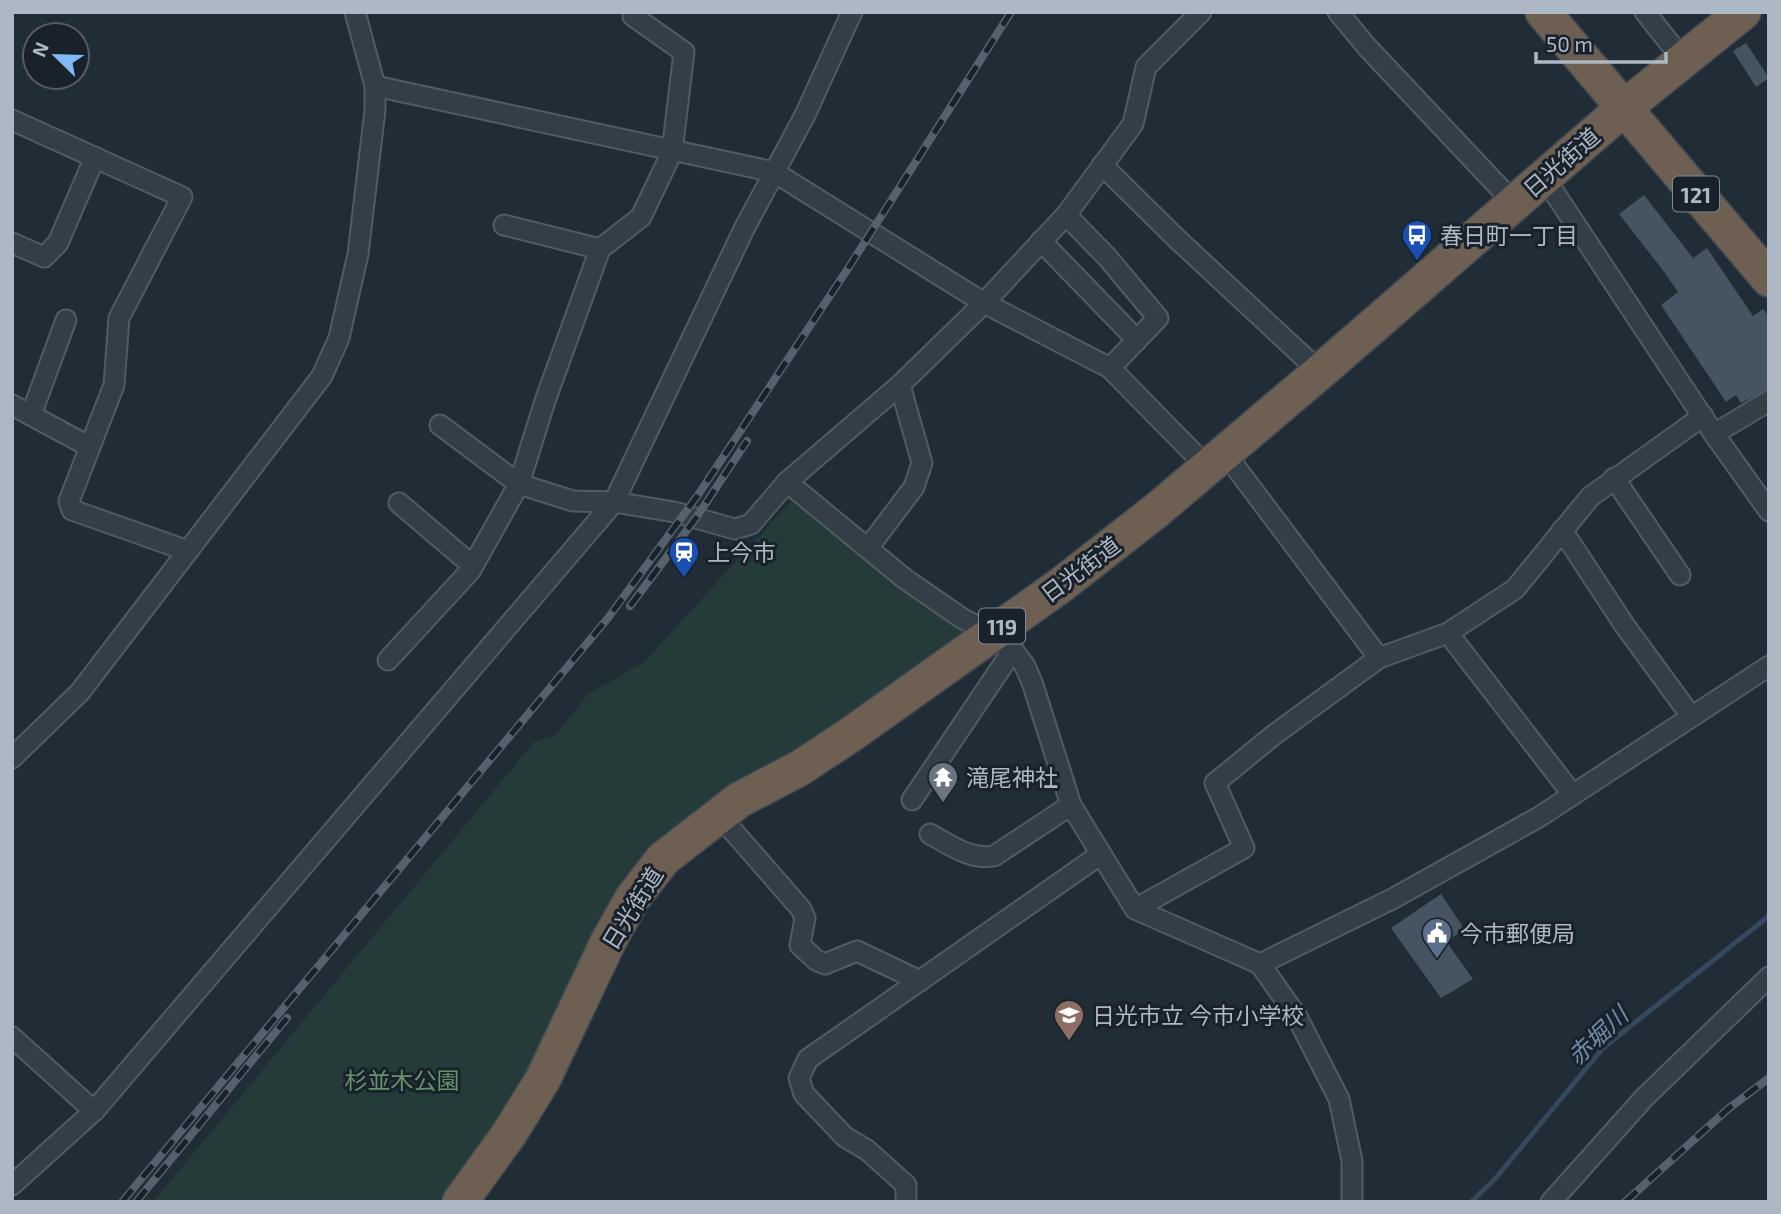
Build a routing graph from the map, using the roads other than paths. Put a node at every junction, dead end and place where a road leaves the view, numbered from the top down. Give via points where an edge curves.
1 (355, 12) edge
2 (634, 12) edge
3 (852, 12) edge
4 (1201, 12) edge
5 (1338, 12) edge
6 (1543, 12) edge
7 (1645, 12) edge
8 (1743, 12) edge
9 (1684, 61) junction
10 (375, 86) junction
11 (1625, 107) junction
12 (12, 120) edge
13 (672, 152) junction
14 (95, 157) junction
15 (1102, 166) junction
16 (774, 172) junction
17 (1544, 177) junction
18 (1514, 203) junction
19 (1066, 215) junction
20 (504, 225) dead end
21 (1041, 241) junction
22 (12, 243) edge
23 (600, 249) junction
24 (1769, 279) edge
25 (984, 303) junction
26 (66, 320) dead end
27 (1137, 340) junction
28 (1110, 368) junction
29 (1320, 372) junction
30 (900, 385) junction
31 (1769, 401) edge
32 (12, 405) edge
33 (31, 415) junction
34 (1703, 416) junction
35 (440, 425) dead end
36 (1714, 434) junction
37 (90, 447) junction
38 (1216, 460) junction
39 (1614, 478) junction
40 (787, 482) junction
41 (519, 484) junction
42 (614, 502) junction
43 (399, 503) dead end
44 (1769, 511) edge
45 (1562, 530) junction
46 (868, 548) junction
47 (188, 551) junction
48 (472, 566) junction
49 (1680, 575) dead end
50 (1448, 634) junction
51 (1002, 642) junction
52 (1380, 658) junction
53 (388, 660) dead end
54 (1769, 666) edge
55 (1691, 716) junction
56 (12, 758) edge
57 (1573, 795) junction
58 (912, 800) dead end
59 (1071, 805) junction
60 (719, 815) junction
61 (930, 834) dead end
62 (1101, 854) junction
63 (1135, 909) junction
64 (1261, 964) junction
65 (1769, 977) edge
66 (920, 981) junction
67 (12, 1037) edge
68 (94, 1111) junction
69 (12, 1185) edge
70 (460, 1202) edge
71 (906, 1202) edge
72 (1352, 1202) edge
73 (1551, 1202) edge

1 - 10 street
2 - 13 street via 633,16 684,52
3 - 16 street
4 - 15 street via 1146,67 1133,124
5 - 18 street
6 - 11 highway, 121
7 - 9 street
8 - 9 highway, 日光街道 / 119
9 - 11 highway, 日光街道 / 119
10 - 13 street
10 - 47 street via 358,254 339,338 322,376
11 - 17 highway, 日光街道 / 119
11 - 24 highway, 121
12 - 14 street
13 - 16 street
13 - 23 street via 641,216
14 - 22 street via 58,243 44,257
14 - 37 street via 182,197 119,318 114,384
15 - 19 street
15 - 29 street
16 - 25 street
16 - 42 street
17 - 18 highway, 日光街道 / 119
17 - 34 street
18 - 29 highway, 日光街道 / 119
19 - 21 street
19 - 27 street via 1158,317
20 - 23 street
21 - 25 street
21 - 27 street
23 - 41 street
25 - 28 street
25 - 30 street
26 - 33 street
27 - 28 street
28 - 38 street
29 - 38 highway, 日光街道 / 119
30 - 40 street
30 - 46 street via 922,463 914,487
31 - 36 street
32 - 33 street
33 - 37 street
34 - 36 street
34 - 39 street
35 - 41 street
36 - 44 street
37 - 47 street via 69,501 72,510
38 - 51 highway, 日光街道 / 119 via 1061,585
38 - 52 street
39 - 45 street via 1590,497
39 - 49 street
40 - 42 street via 751,524 735,529
40 - 46 street
41 - 42 street via 573,501
41 - 48 street
42 - 68 street
43 - 48 street
45 - 50 street via 1515,589
45 - 55 street
46 - 51 street via 962,619
47 - 56 street via 80,692
48 - 53 street
50 - 52 street
50 - 57 street
51 - 58 street
51 - 59 street via 1025,666
51 - 60 highway, 日光街道 / 119
52 - 63 street via 1215,783 1244,848
54 - 55 street
55 - 57 street
57 - 64 street via 1394,898
59 - 61 street via 994,856 965,853
59 - 62 street
60 - 66 street via 802,909 805,918 800,944 816,960 825,964 858,951
60 - 70 highway, 日光街道 / 119 via 663,859 632,899 543,1079
62 - 63 street
62 - 66 street
63 - 64 street
64 - 72 street via 1296,1016 1339,1099 1352,1161
65 - 73 street via 1644,1098
66 - 71 street via 808,1059 799,1078 804,1094 845,1137 906,1185
67 - 68 street
68 - 69 street

